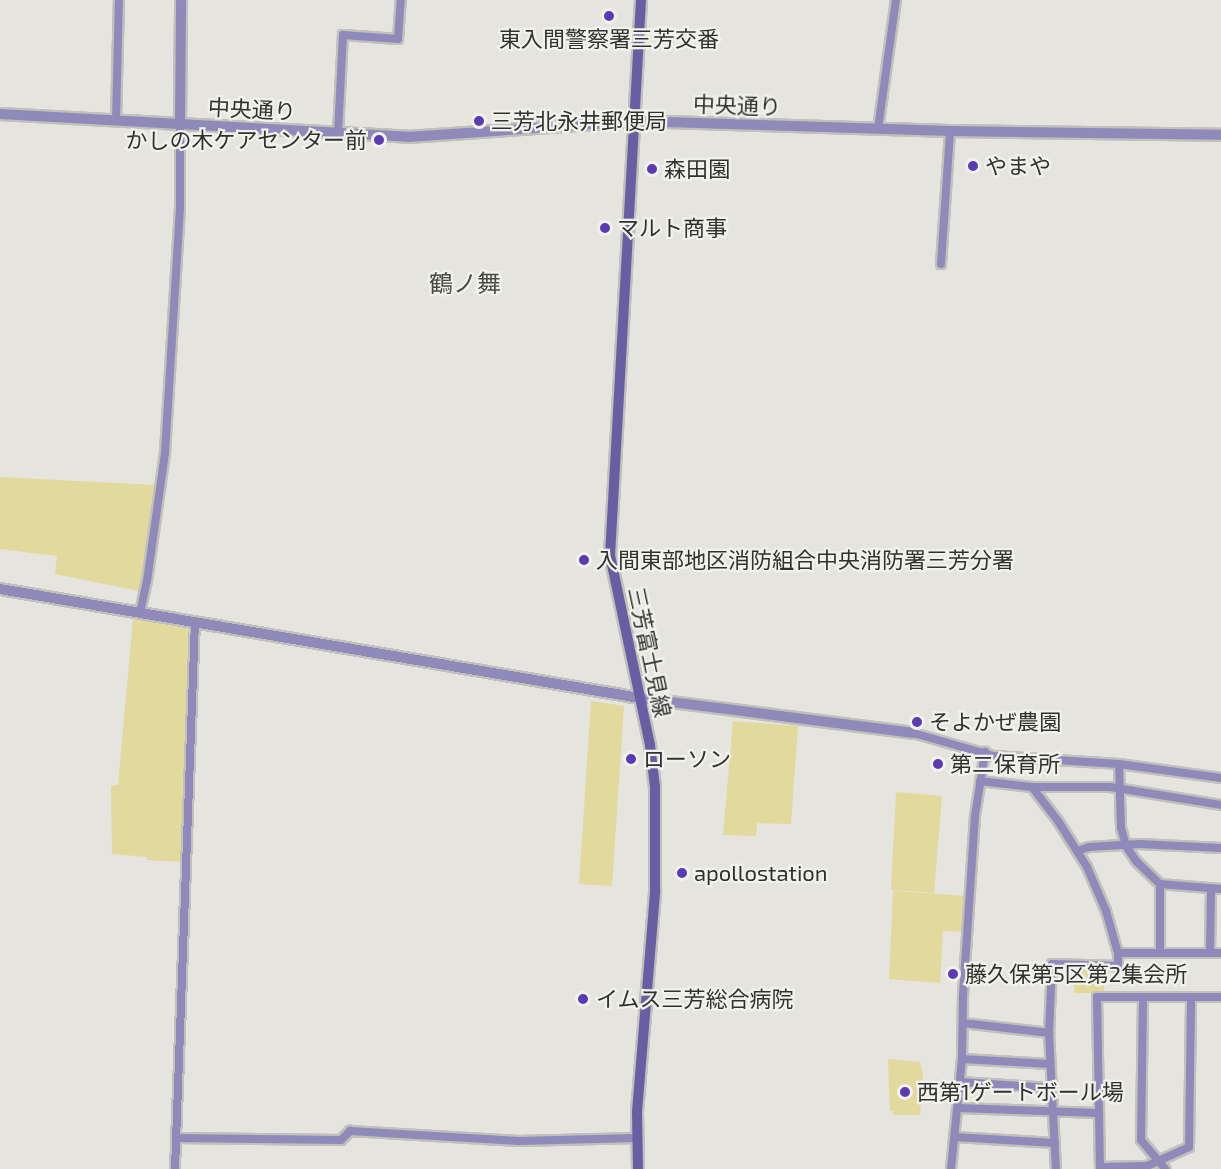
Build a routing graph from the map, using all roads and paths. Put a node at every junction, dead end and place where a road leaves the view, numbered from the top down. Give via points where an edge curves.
1 (119, 0) edge
2 (181, 0) edge
3 (400, 0) edge
4 (641, 0) edge
5 (896, 0) edge
6 (0, 114) edge
7 (116, 120) junction
8 (635, 121) junction
9 (180, 124) junction
10 (878, 129) junction
11 (950, 131) junction
12 (338, 133) junction
13 (1221, 135) edge
14 (941, 264) dead end
15 (0, 589) edge
16 (140, 613) junction
17 (195, 622) junction
18 (640, 698) junction
19 (913, 733) joint
20 (985, 752) junction
21 (1119, 764) junction
22 (1221, 778) edge
23 (980, 781) junction
24 (1032, 788) junction
25 (1119, 789) junction
26 (1221, 805) edge
27 (1126, 846) junction
28 (1221, 848) edge
29 (1077, 851) junction
30 (1160, 884) junction
31 (1210, 889) junction
32 (1221, 889) edge
33 (1118, 953) junction
34 (1160, 953) junction
35 (1210, 953) junction
36 (1221, 953) edge
37 (1191, 997) junction
38 (1221, 997) edge
39 (1143, 998) junction
40 (963, 1023) junction
41 (1049, 1033) junction
42 (962, 1059) junction
43 (1050, 1064) junction
44 (960, 1082) junction
45 (1051, 1088) junction
46 (958, 1108) junction
47 (1053, 1113) junction
48 (1098, 1113) junction
49 (955, 1137) junction
50 (176, 1138) junction
51 (636, 1138) junction
52 (1054, 1143) junction
53 (1158, 1161) junction
54 (1100, 1168) edge
55 (175, 1169) edge
56 (638, 1169) edge
57 (951, 1169) edge
58 (1056, 1169) edge
59 (1165, 1169) edge

1 - 7 street
2 - 9 street
3 - 12 street via 398,39 343,35
4 - 8 main road, 三芳富士見線
5 - 10 street
6 - 7 street, 中央通り
7 - 9 street, 中央通り
8 - 10 street, 中央通り
8 - 12 street, 中央通り via 408,137
8 - 18 main road, 三芳富士見線 via 610,556
9 - 12 street, 中央通り
9 - 16 street via 180,207 165,453
10 - 11 street, 中央通り
11 - 13 street, 中央通り
11 - 14 street
15 - 16 street
16 - 17 street
17 - 18 street
17 - 50 street
18 - 19 street
18 - 51 main road, 三芳富士見線 via 650,745 656,828 655,891
19 - 20 street
20 - 21 street via 994,756
20 - 23 street
21 - 22 street
21 - 25 street
23 - 24 street
23 - 40 street
24 - 25 street
24 - 29 street
25 - 26 street
25 - 27 street
27 - 28 street
27 - 29 street
27 - 30 street
29 - 33 street via 1098,890
30 - 31 street
30 - 34 street
31 - 32 street
31 - 35 street
33 - 34 street
33 - 41 street via 1118,966 1052,964
34 - 35 street
35 - 36 street
37 - 38 street
37 - 39 street
37 - 53 street via 1189,1147
39 - 48 street via 1097,997
39 - 53 street via 1141,1140
40 - 41 street
40 - 42 street
41 - 43 street
42 - 43 street
42 - 44 street
43 - 45 street
44 - 45 street
44 - 46 street
45 - 47 street
46 - 47 street
46 - 49 street
47 - 48 street
47 - 52 street
48 - 54 street
49 - 52 street
49 - 57 street
50 - 51 street via 341,1140 350,1131 519,1140
50 - 55 street
51 - 56 main road, 三芳富士見線
52 - 58 street
53 - 54 street via 1137,1167
53 - 59 street

